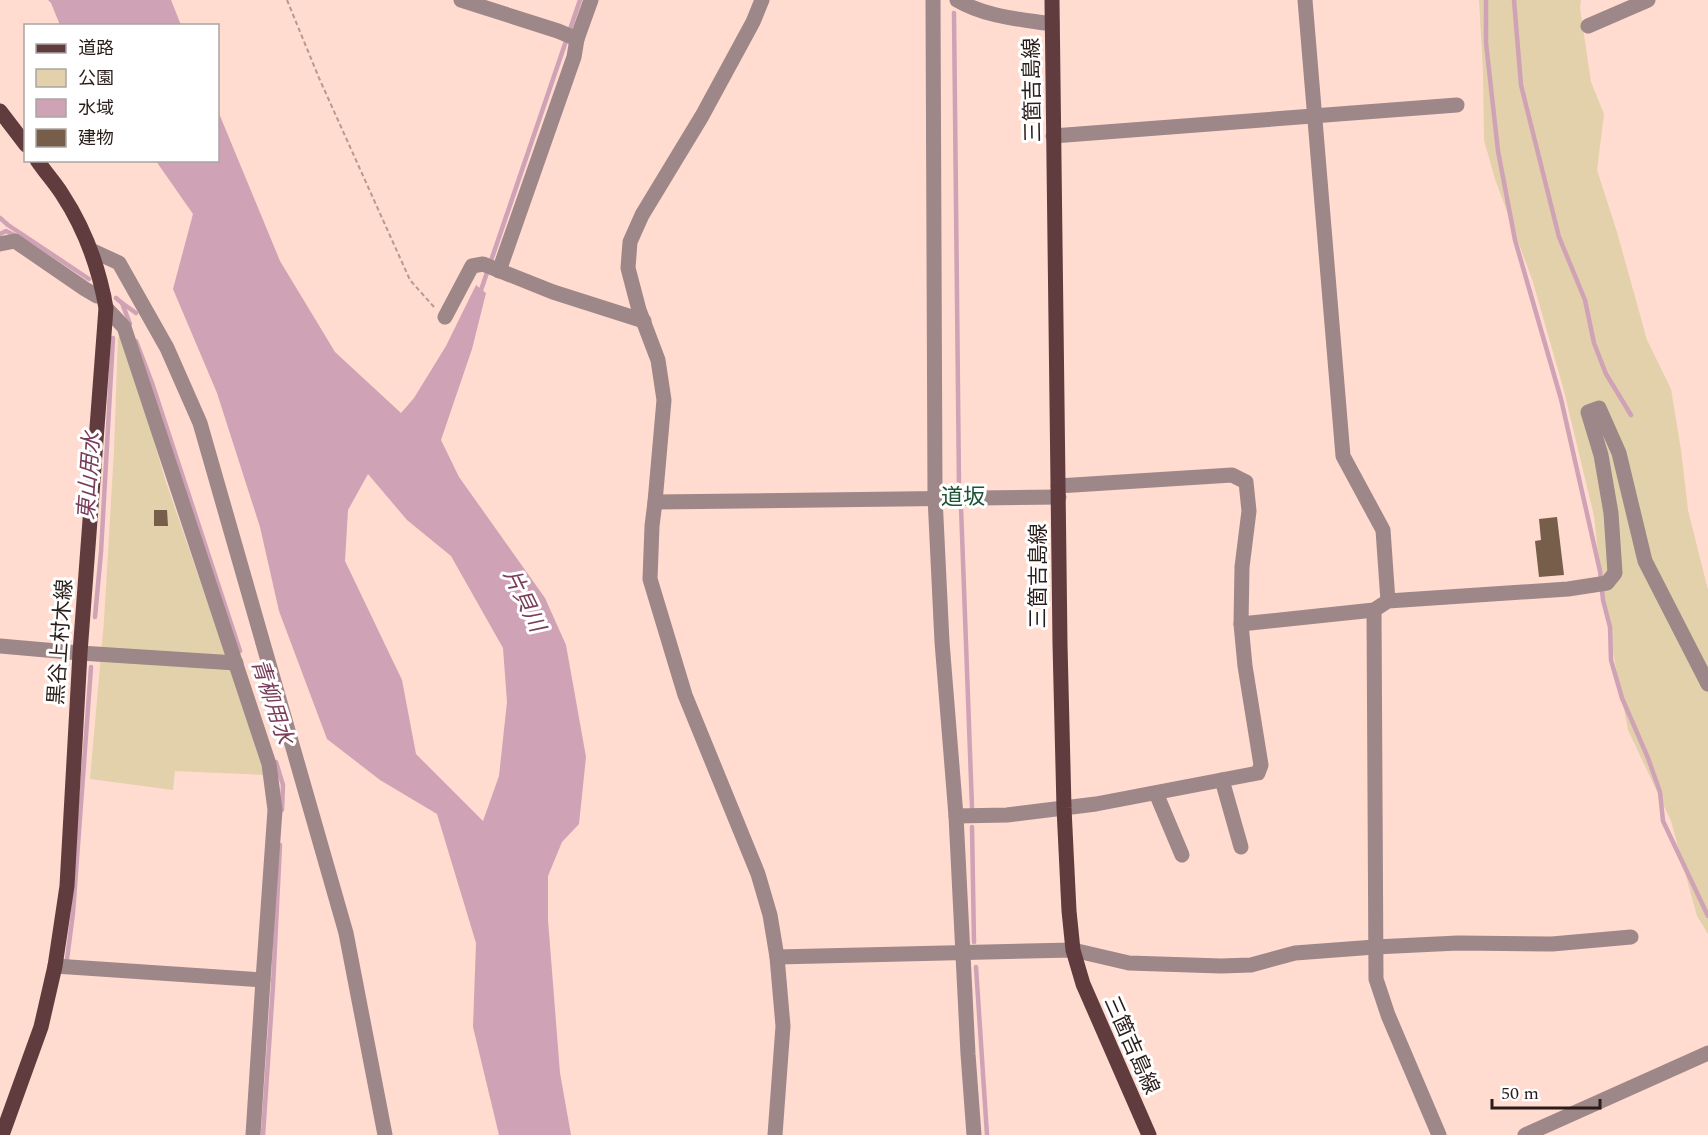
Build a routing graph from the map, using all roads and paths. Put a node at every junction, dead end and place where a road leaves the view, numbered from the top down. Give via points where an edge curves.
1 (287, 0) edge
2 (461, 0) edge
3 (591, 0) edge
4 (762, 0) edge
5 (933, 0) edge
6 (957, 0) edge
7 (1052, 0) edge
8 (1305, 0) edge
9 (1648, 0) edge
10 (1052, 24) junction
11 (1588, 26) dead end
12 (576, 39) junction
13 (1457, 105) dead end
14 (0, 111) edge
15 (1314, 115) junction
16 (1053, 136) junction
17 (24, 143) edge
18 (38, 162) edge
19 (0, 244) edge
20 (91, 250) junction
21 (498, 271) junction
22 (105, 302) junction
23 (445, 317) joint
24 (644, 321) junction
25 (1059, 492) junction
26 (943, 497) junction
27 (655, 501) junction
28 (1388, 601) junction
29 (1374, 610) junction
30 (1241, 624) junction
31 (0, 646) edge
32 (80, 653) junction
33 (236, 663) junction
34 (1708, 684) edge
35 (1222, 780) junction
36 (1156, 793) junction
37 (1064, 808) junction
38 (956, 816) junction
39 (1241, 847) dead end
40 (1182, 855) dead end
41 (1631, 937) dead end
42 (1375, 947) junction
43 (1073, 950) junction
44 (963, 954) junction
45 (777, 957) junction
46 (55, 966) junction
47 (263, 980) junction
48 (1708, 1053) edge
49 (2, 1135) edge
50 (253, 1135) edge
51 (386, 1135) edge
52 (775, 1135) edge
53 (974, 1135) edge
54 (1149, 1135) edge
55 (1439, 1135) edge
56 (1525, 1135) edge

1 - 23 path via 410,280
2 - 12 street
3 - 12 street
4 - 24 street via 630,242 628,268
5 - 26 street
6 - 10 street via 998,16
7 - 10 main road, 三箇吉島線
8 - 15 street
9 - 11 street
10 - 16 main road, 三箇吉島線
12 - 21 street via 574,57
13 - 15 street
14 - 17 main road
15 - 16 street
15 - 28 street via 1343,456 1383,530
16 - 25 main road, 三箇吉島線
18 - 20 main road, 黒谷上村木線 via 63,195
19 - 22 street via 15,241
20 - 22 main road, 黒谷上村木線
20 - 51 street via 119,263 167,348 200,423 346,933
21 - 23 street via 483,264 472,266
21 - 24 street
22 - 32 main road, 黒谷上村木線
22 - 33 street via 124,327
24 - 27 street via 658,360 663,400
25 - 26 street
25 - 30 street via 1232,475 1246,482 1249,511 1242,567
25 - 37 main road, 三箇吉島線
26 - 27 street
26 - 38 street via 942,642
27 - 45 street via 650,579 685,695 758,874
28 - 29 street
28 - 34 street via 1607,583 1615,573 1611,513 1588,412 1599,408 1618,453 1646,561
29 - 30 street
29 - 42 street
30 - 35 street via 1261,765 1258,773
31 - 32 street
32 - 33 street
32 - 46 main road, 黒谷上村木線 via 67,886
33 - 47 street via 269,764 275,810
35 - 36 street
35 - 39 street
36 - 37 street
36 - 40 street
37 - 38 street
37 - 43 main road, 三箇吉島線
38 - 44 street
41 - 42 street via 1552,944
42 - 43 street via 1295,953 1251,965 1221,966 1130,963
42 - 55 street via 1376,979 1388,1015
43 - 44 street
43 - 54 main road, 三箇吉島線 via 1083,984
44 - 45 street
44 - 53 street
45 - 52 street via 783,1026
46 - 47 street
46 - 49 main road, 黒谷上村木線 via 41,1027
47 - 50 street
48 - 56 street

